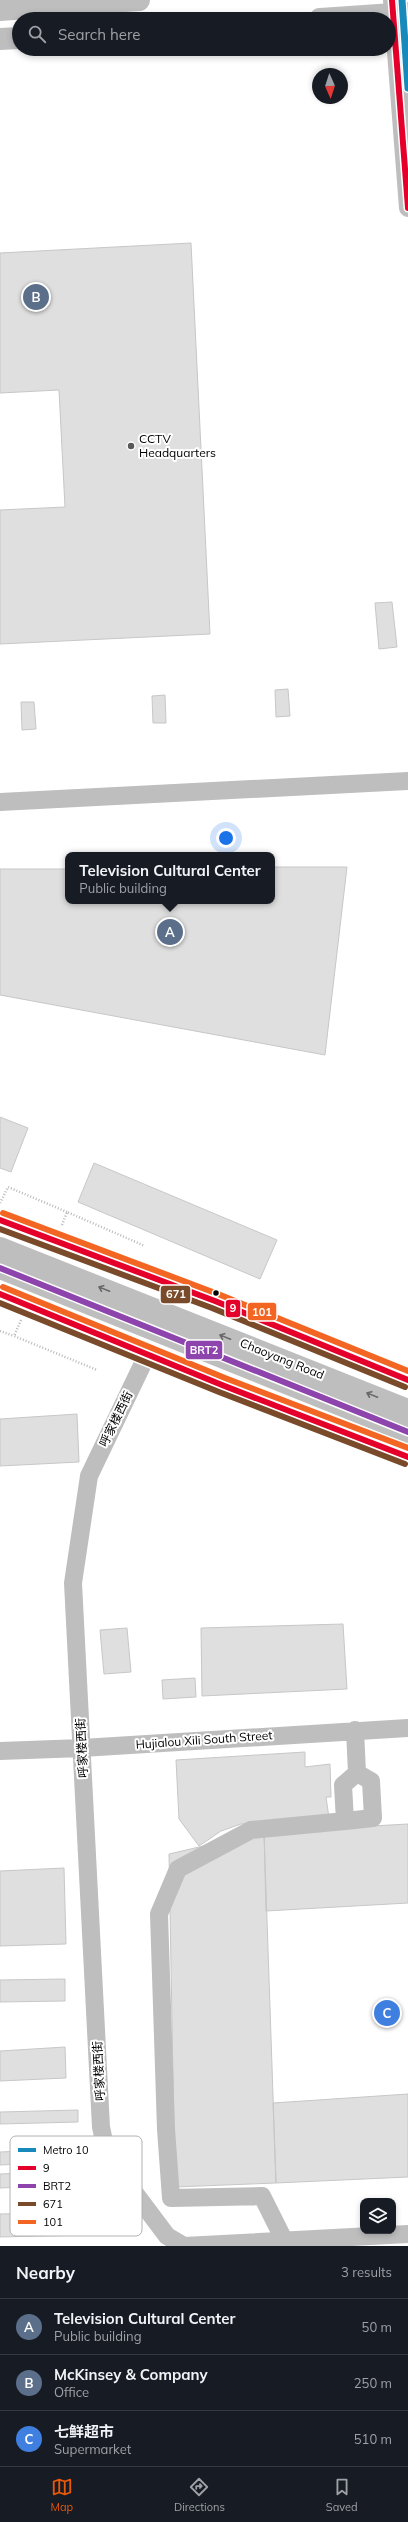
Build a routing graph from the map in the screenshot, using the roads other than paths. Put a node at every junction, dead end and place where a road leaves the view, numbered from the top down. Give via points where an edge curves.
1 (139, 0) edge
2 (398, 9) edge
3 (0, 10) edge
4 (375, 12) edge
5 (12, 38) edge
6 (0, 39) edge
7 (408, 208) edge
8 (408, 781) edge
9 (0, 802) edge
10 (0, 1220) edge
11 (0, 1248) edge
12 (0, 1268) edge
13 (0, 1294) edge
14 (148, 1353) junction
15 (408, 1380) edge
16 (408, 1410) edge
17 (408, 1432) edge
18 (408, 1457) edge
19 (408, 1728) edge
20 (356, 1730) junction
21 (82, 1748) junction
22 (0, 1751) edge
23 (357, 1773) junction
24 (345, 1821) junction
25 (104, 2136) edge
26 (142, 2203) edge
27 (408, 2234) edge
28 (284, 2240) junction
29 (184, 2246) edge
30 (184, 2246) edge

1 - 3 main road
2 - 4 main road
2 - 7 street
5 - 6 main road
8 - 9 street
10 - 15 street via 215,1301
16 -> 11 main road, Chaoyang Road
12 - 17 main road
13 - 14 street
14 - 18 street via 222,1385
14 - 21 street, 呼家楼西街 via 89,1476 73,1583
19 - 20 street, Hujialou Xili South Street
20 - 21 street, Hujialou Xili South Street
20 - 23 street
21 - 22 street, Hujialou Xili South Street
21 - 25 street, 呼家楼西街
23 - 24 street via 343,1785
23 - 24 street via 371,1781 373,1818
24 - 28 street via 251,1830 178,1869 159,1914 166,2129 171,2198 262,2196
26 - 29 street, 呼家楼西街 via 167,2236
27 - 28 street
28 - 30 street, 呼家楼西街

